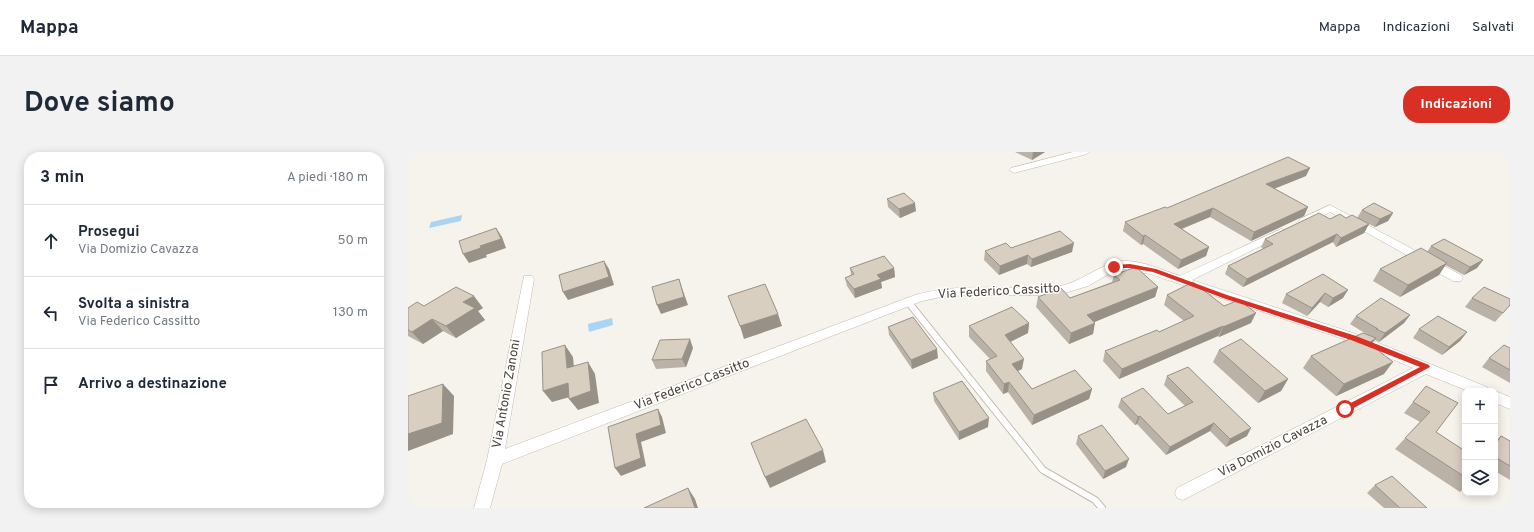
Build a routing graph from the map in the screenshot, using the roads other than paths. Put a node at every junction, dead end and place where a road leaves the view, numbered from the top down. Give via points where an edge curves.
1 (1084, 152) edge
2 (1014, 170) dead end
3 (1457, 278) dead end
4 (528, 279) dead end
5 (1182, 280) junction
6 (908, 302) junction
7 (1427, 367) junction
8 (1475, 388) edge
9 (1498, 398) edge
10 (1510, 403) edge
11 (495, 460) junction
12 (1183, 493) dead end
13 (482, 508) edge
14 (1102, 508) edge

1 - 2 street
3 - 5 street via 1330,208
4 - 11 street, Via Antonio Zanoni
5 - 6 street, Via Federico Cassitto via 1146,268 1124,265 1110,268 1084,283 1058,290 955,292
5 - 7 street, Via Federico Cassitto via 1232,299 1354,338
6 - 11 street, Via Federico Cassitto
6 - 14 lane via 1043,470 1095,500
7 - 8 street, Via Federico Cassitto
7 - 12 street, Via Domizio Cavazza
9 - 10 street
11 - 13 street, Via Antonio Zanoni

